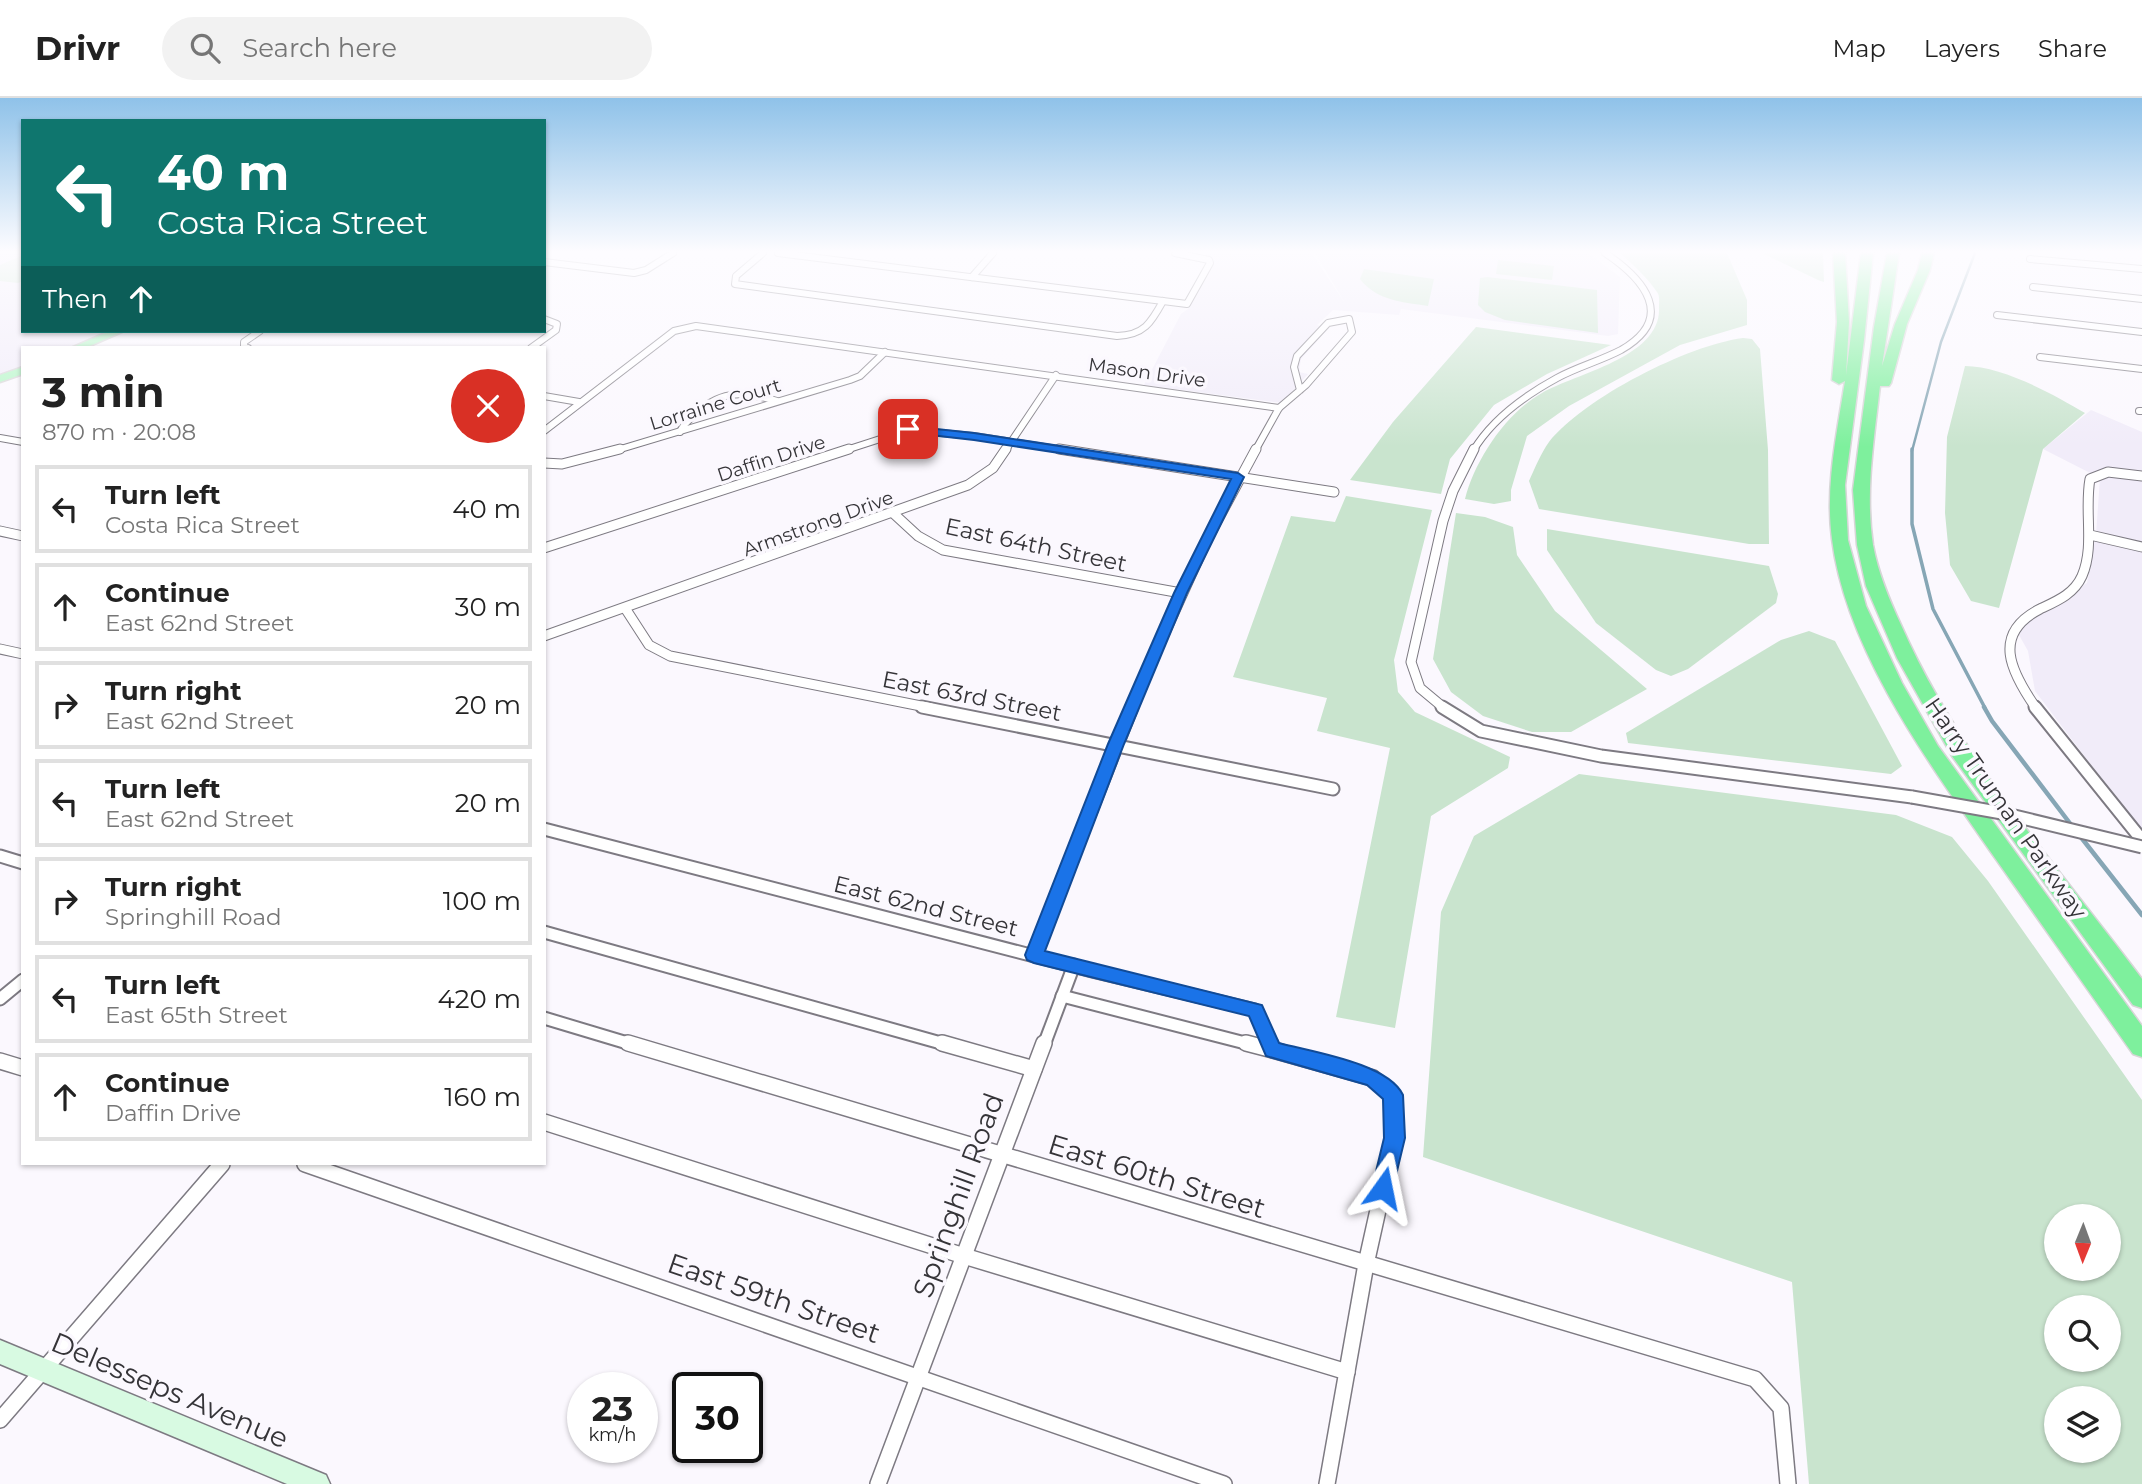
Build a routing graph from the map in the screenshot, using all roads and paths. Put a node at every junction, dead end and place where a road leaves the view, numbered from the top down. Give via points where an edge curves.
1 (982, 318) edge
2 (1153, 318) edge
3 (1649, 318) edge
4 (1843, 318) edge
5 (1860, 318) edge
6 (1882, 318) edge
7 (1904, 318) edge
8 (2012, 318) edge
9 (546, 320) edge
10 (2142, 332) edge
11 (114, 333) edge
12 (257, 333) edge
13 (81, 346) edge
14 (244, 346) edge
15 (534, 346) edge
16 (885, 352) junction
17 (2040, 357) dead end
18 (2142, 369) edge
19 (21, 371) edge
20 (1056, 375) junction
21 (0, 379) edge
22 (1300, 390) junction
23 (546, 396) edge
24 (779, 401) junction
25 (579, 402) junction
26 (1279, 408) junction
27 (546, 429) edge
28 (1867, 431) junction
29 (680, 432) junction
30 (0, 438) edge
31 (21, 442) edge
32 (1011, 442) junction
33 (546, 463) edge
34 (2142, 476) edge
35 (1238, 477) junction
36 (1334, 492) dead end
37 (893, 513) junction
38 (0, 531) edge
39 (21, 536) edge
40 (2091, 536) junction
41 (1840, 541) junction
42 (546, 547) edge
43 (2142, 547) edge
44 (1181, 593) junction
45 (625, 608) junction
46 (546, 635) edge
47 (0, 649) edge
48 (21, 654) edge
49 (1116, 744) junction
50 (1333, 789) dead end
51 (546, 830) edge
52 (2142, 840) edge
53 (2142, 847) edge
54 (0, 856) edge
55 (21, 862) edge
56 (546, 933) edge
57 (1034, 955) junction
58 (1074, 965) junction
59 (21, 982) edge
60 (1062, 996) junction
61 (2142, 998) edge
62 (0, 999) edge
63 (546, 1019) edge
64 (2142, 1046) edge
65 (1273, 1050) junction
66 (0, 1060) edge
67 (21, 1067) edge
68 (1034, 1069) junction
69 (546, 1123) edge
70 (1001, 1154) junction
71 (221, 1165) edge
72 (308, 1165) edge
73 (964, 1256) junction
74 (1366, 1264) junction
75 (0, 1352) edge
76 (45, 1370) junction
77 (1347, 1372) junction
78 (920, 1376) junction
79 (0, 1420) edge
80 (317, 1484) edge
81 (878, 1484) edge
82 (1224, 1484) edge
83 (1327, 1484) edge
84 (1788, 1484) edge

1 - 2 street via 1130,336 1147,329
3 - 53 street, bridge via 1635,340 1528,396 1479,440 1455,483 1415,637 1411,662 1420,688 1481,731 1539,745 1912,797
4 - 41 highway via 1830,450 1830,484
5 - 41 highway, Harry Truman Parkway via 1837,485
6 - 28 highway, Harry Truman Parkway
7 - 28 highway
8 - 10 street
9 - 15 street via 557,324 556,330
11 - 13 main road
12 - 14 street
16 - 20 street, Mason Drive
16 - 24 street, Lorraine Court via 860,376
16 - 25 street, Mason Drive via 717,327 684,327
17 - 18 street
19 - 21 main road
20 - 26 street, Mason Drive
20 - 32 street, Armstrong Drive
22 - 22 street via 1352,332 1349,319 1323,327 1297,356 1294,368
22 - 26 street
23 - 25 street
24 - 29 street, Lorraine Court
24 - 29 street via 745,391 721,394 706,403
25 - 27 street, Mason Drive
26 - 35 street
28 - 61 highway, Harry Truman Parkway via 1861,516 1875,586 1893,633 1959,751
29 - 33 street, Lorraine Court via 594,457
30 - 31 street
32 - 35 street, Daffin Drive
32 - 37 street, Armstrong Drive via 983,478
32 - 42 street, Daffin Drive via 908,429
34 - 40 street via 2094,474 2090,479
35 - 36 street, Daffin Drive
35 - 44 street
37 - 44 street, East 64th Street via 943,550
37 - 45 street, Armstrong Drive
38 - 39 street
40 - 43 street
40 - 52 street via 2081,579 2069,593 2019,623 2012,632 2011,656 2044,719
41 - 64 highway, Harry Truman Parkway via 1866,630 1916,727
44 - 49 street
45 - 46 street, Armstrong Drive
45 - 49 street, East 63rd Street via 649,645 670,656
47 - 48 street
49 - 50 street, East 63rd Street
49 - 57 street
51 - 57 street, East 62nd Street
54 - 55 street
56 - 68 street
57 - 58 street, East 62nd Street
58 - 60 street, Springhill Road
58 - 65 street, East 62nd Street via 1255,1010
59 - 62 street
60 - 65 street
60 - 68 street, Springhill Road
63 - 70 street, East 60th Street
65 - 74 street via 1373,1078 1393,1095 1394,1138
66 - 67 street
68 - 70 street, Springhill Road
69 - 73 street
70 - 73 street, Springhill Road
70 - 74 street, East 60th Street
71 - 76 street
72 - 78 street, East 59th Street
73 - 77 street
73 - 78 street, Springhill Road
74 - 77 street
74 - 84 street, East 60th Street via 1755,1379 1781,1408
75 - 76 main road, Delesseps Avenue
76 - 79 street
76 - 80 main road, Delesseps Avenue
77 - 83 street
78 - 81 street, Springhill Road
78 - 82 street, East 59th Street

